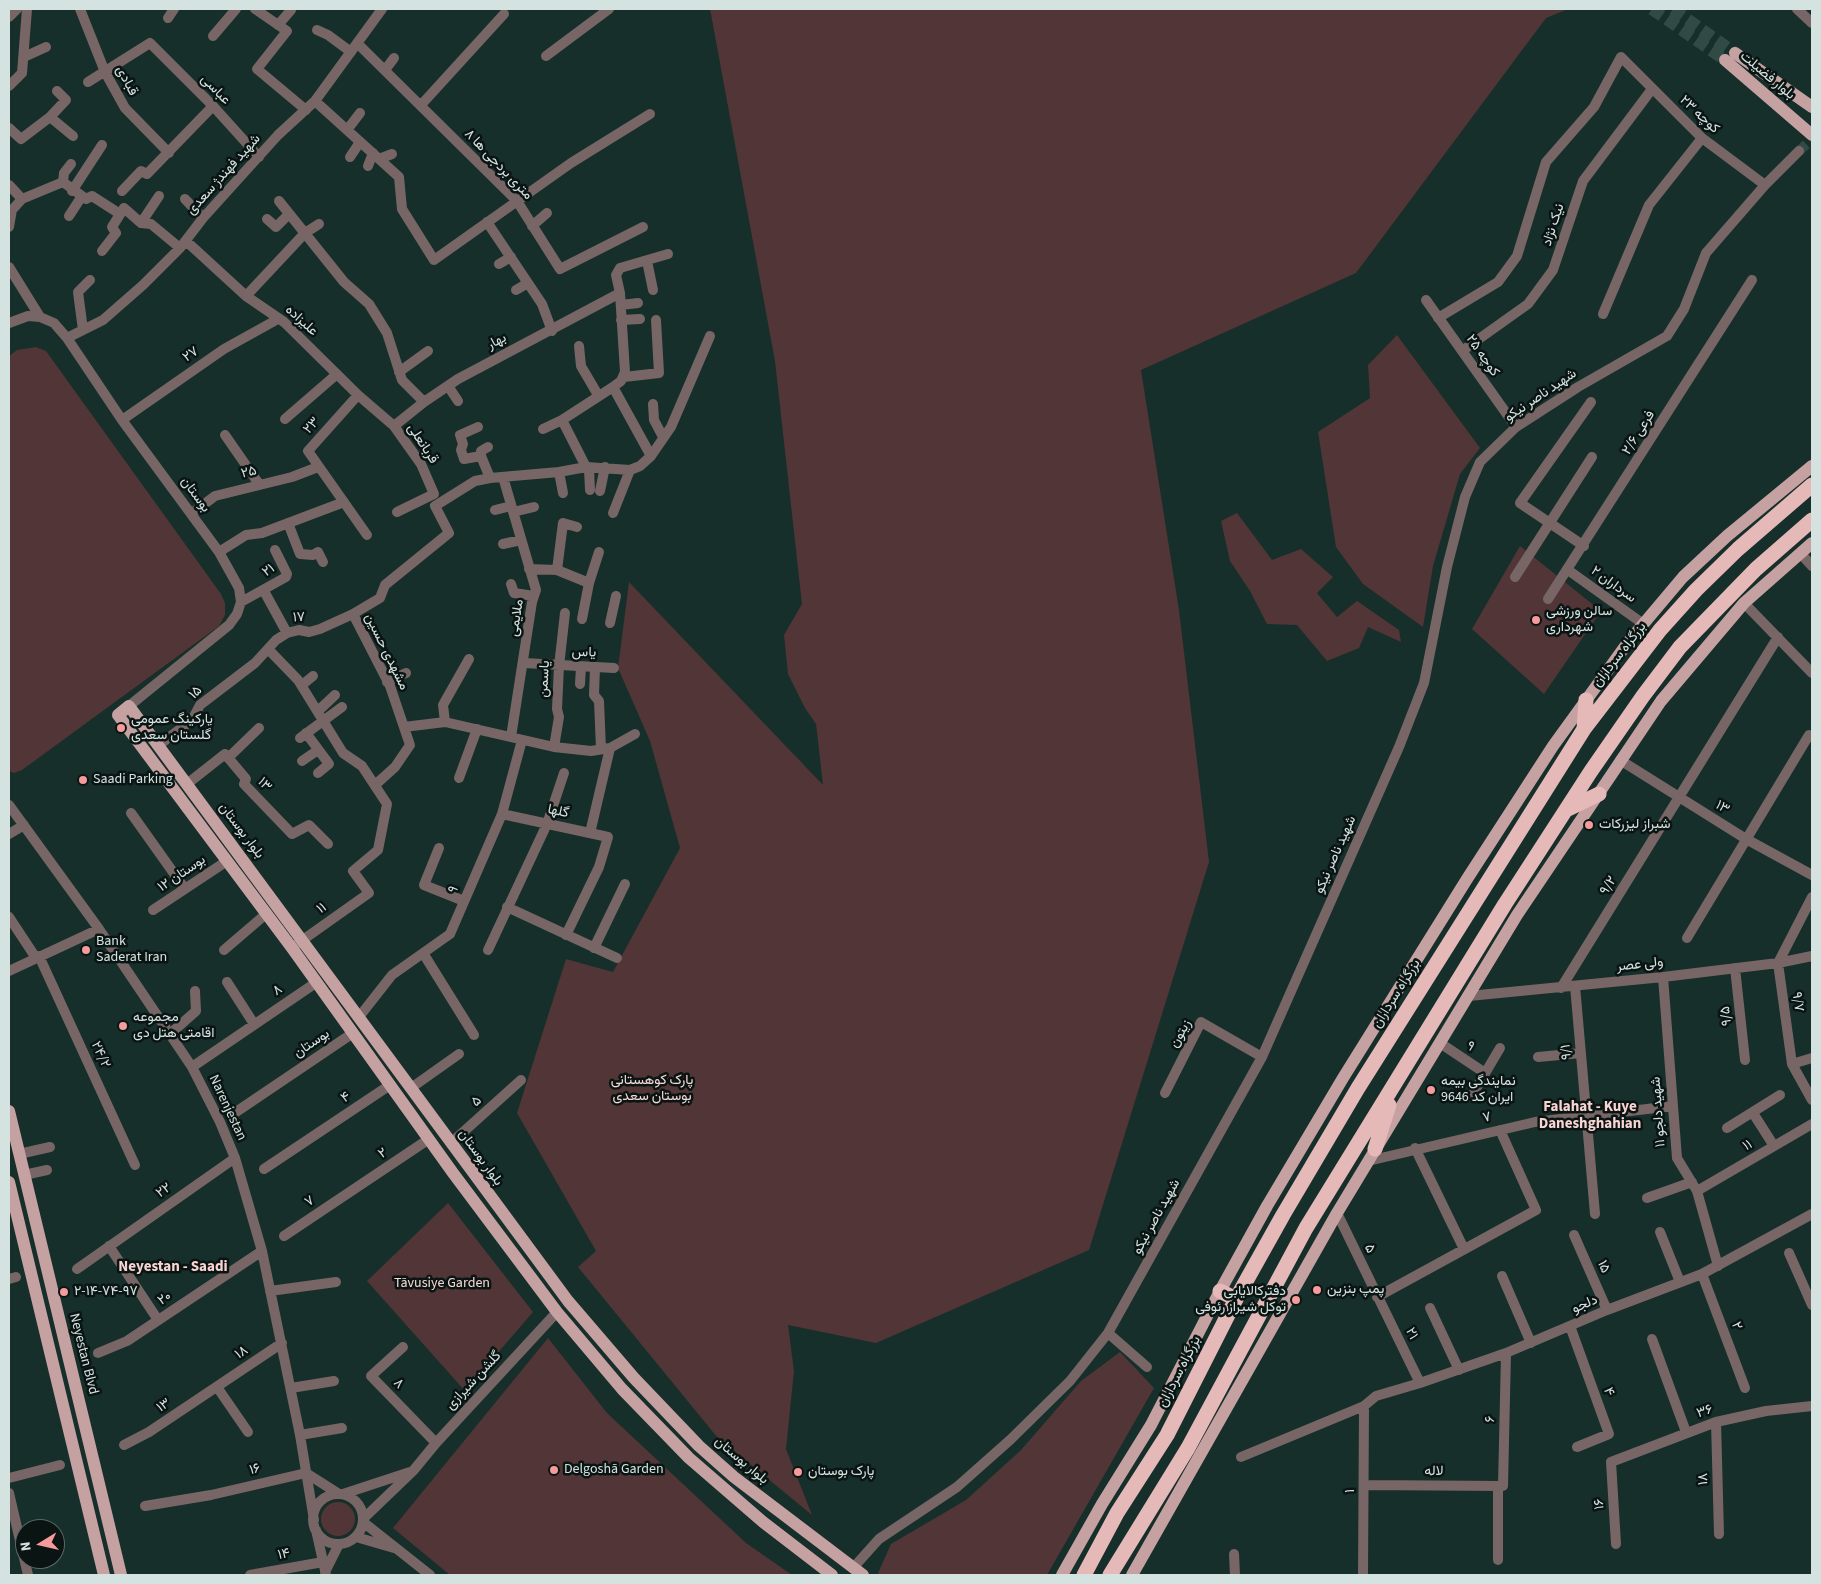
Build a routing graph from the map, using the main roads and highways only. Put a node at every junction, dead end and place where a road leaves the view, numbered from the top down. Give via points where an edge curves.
1 (1812, 107) edge
2 (1812, 134) edge
3 (1812, 466) edge
4 (1812, 485) edge
5 (1812, 520) edge
6 (1727, 536) junction
7 (1812, 536) edge
8 (1791, 539) junction
9 (1812, 543) edge
10 (1716, 570) junction
11 (1586, 700) junction
12 (1584, 729) junction
13 (1599, 794) junction
14 (1566, 810) junction
15 (1482, 889) junction
16 (1504, 904) junction
17 (1395, 1084) junction
18 (9, 1111) edge
19 (1372, 1155) junction
20 (465, 1162) junction
21 (453, 1173) junction
22 (9, 1182) edge
23 (1220, 1291) junction
24 (1236, 1299) junction
25 (568, 1301) junction
26 (557, 1312) junction
27 (699, 1446) junction
28 (689, 1458) junction
29 (858, 1572) edge
30 (104, 1575) edge
31 (121, 1575) edge
32 (832, 1575) edge
33 (1062, 1575) edge
34 (1084, 1575) edge
35 (1110, 1575) edge
36 (1132, 1575) edge

1 - 2 main road, بلوار فضیلت via 1730,57
3 - 6 main road
4 - 10 highway, بزرگراه سرداران
5 - 8 highway
6 - 10 main road
6 - 11 main road via 1683,577 1642,623
7 - 8 highway
8 - 14 highway via 1756,569 1680,647
9 - 13 main road via 1744,603 1662,701
10 - 12 highway, بزرگراه سرداران via 1660,630
11 - 12 highway
11 - 23 main road via 1472,871 1348,1070
12 - 15 highway, بزرگراه سرداران
13 - 14 highway
13 - 19 main road via 1517,915
14 - 16 highway
15 - 16 highway
15 - 24 highway, بزرگراه سرداران via 1348,1104
16 - 17 highway
17 - 19 highway
17 - 35 highway via 1306,1228 1188,1448
18 - 31 main road, Neyestan Blvd
19 - 36 main road
20 - 21 main road
20 - 21 main road, بلوار بوستان via 129,706 118,715 317,982
20 - 25 main road, بلوار بوستان
21 - 26 main road
22 - 30 main road
23 - 24 highway
23 - 33 main road via 1151,1425
24 - 34 highway, بزرگراه سرداران via 1166,1435 1117,1513
25 - 26 main road
25 - 27 main road, بلوار بوستان via 634,1378
26 - 28 main road via 622,1389
27 - 28 main road
27 - 29 main road, بلوار بوستان
28 - 32 main road via 762,1522

